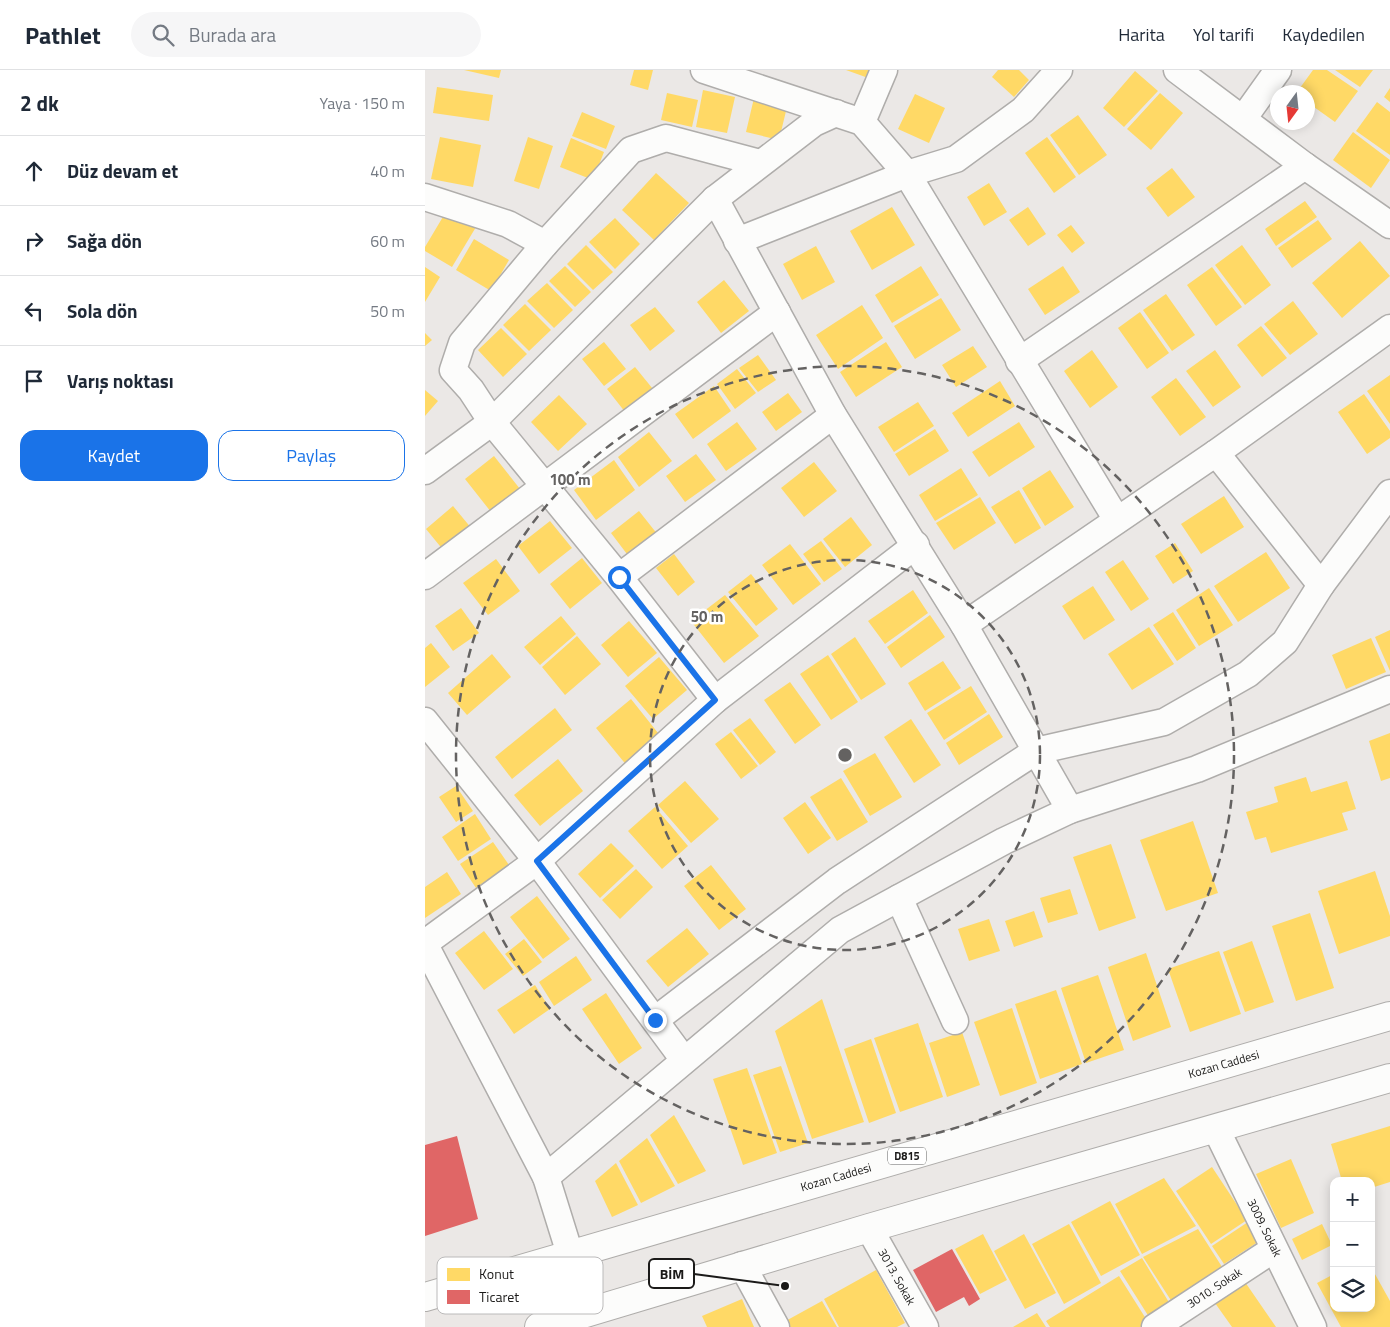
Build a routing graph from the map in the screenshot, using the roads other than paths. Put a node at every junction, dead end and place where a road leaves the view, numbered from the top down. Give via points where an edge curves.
1 (703, 70) edge
2 (884, 70) edge
3 (1059, 70) edge
4 (1177, 70) edge
5 (1278, 70) edge
6 (836, 113) junction
7 (1243, 119) junction
8 (862, 122) junction
9 (760, 163) junction
10 (1305, 166) junction
11 (907, 174) junction
12 (425, 197) edge
13 (715, 199) junction
14 (1386, 214) edge
15 (737, 242) junction
16 (545, 244) junction
17 (777, 312) junction
18 (1390, 328) edge
19 (1019, 361) junction
20 (833, 416) junction
21 (491, 422) junction
22 (1216, 454) junction
23 (425, 471) edge
24 (546, 487) junction
25 (1390, 493) edge
26 (1117, 520) junction
27 (916, 546) junction
28 (425, 576) edge
29 (619, 577) junction
30 (1321, 585) junction
31 (964, 625) junction
32 (1390, 689) edge
33 (715, 700) junction
34 (425, 721) edge
35 (1036, 751) junction
36 (1070, 810) junction
37 (537, 861) junction
38 (899, 898) junction
39 (425, 944) edge
40 (1390, 1016) edge
41 (655, 1020) junction
42 (955, 1021) dead end
43 (684, 1060) junction
44 (1390, 1078) edge
45 (1216, 1129) junction
46 (546, 1177) junction
47 (869, 1228) junction
48 (1274, 1249) junction
49 (570, 1254) junction
50 (560, 1257) edge
51 (742, 1265) junction
52 (437, 1293) edge
53 (425, 1297) edge
54 (603, 1307) edge
55 (582, 1314) edge
56 (539, 1327) edge
57 (776, 1327) edge
58 (925, 1327) edge
59 (1155, 1327) edge
60 (1313, 1327) edge

1 - 6 street
2 - 8 street
3 - 11 street via 1023,110 956,159
4 - 7 street
5 - 7 street
6 - 8 street
6 - 9 street via 814,123
7 - 10 street
8 - 11 street
9 - 13 street
9 - 16 street via 666,138 631,150
10 - 14 street
10 - 19 street
11 - 15 street
11 - 19 street
12 - 16 street via 508,224
13 - 15 street
13 - 21 street
15 - 17 street
16 - 21 street via 462,343 453,370 471,390
17 - 20 street
17 - 24 street
18 - 22 street
19 - 26 street
20 - 27 street
20 - 29 street
21 - 23 street
21 - 24 street
22 - 26 street
22 - 30 street
24 - 28 street
24 - 29 street
25 - 30 street
26 - 31 street
27 - 31 street
27 - 33 street
29 - 33 street
30 - 35 street via 1285,642 1248,674 1163,722
31 - 35 street
32 - 36 street via 1197,769
33 - 37 street
34 - 37 street
35 - 36 street
35 - 41 street via 837,881
36 - 38 street via 1003,841
37 - 39 street
37 - 41 street
38 - 42 street
38 - 43 street via 840,930
39 - 46 street
40 - 49 highway, Kozan Caddesi / D815
41 - 43 street
43 - 46 street
44 - 45 highway
45 - 47 highway
45 - 48 street, 3009. Sokak
46 - 49 street
47 - 51 highway
47 - 58 street, 3013. Sokak
48 - 59 street, 3010. Sokak
48 - 60 street, 3009. Sokak
49 - 50 highway, Kozan Caddesi / D815
51 - 54 highway
51 - 57 street
52 - 53 highway, Kozan Caddesi / D815
55 - 56 highway

